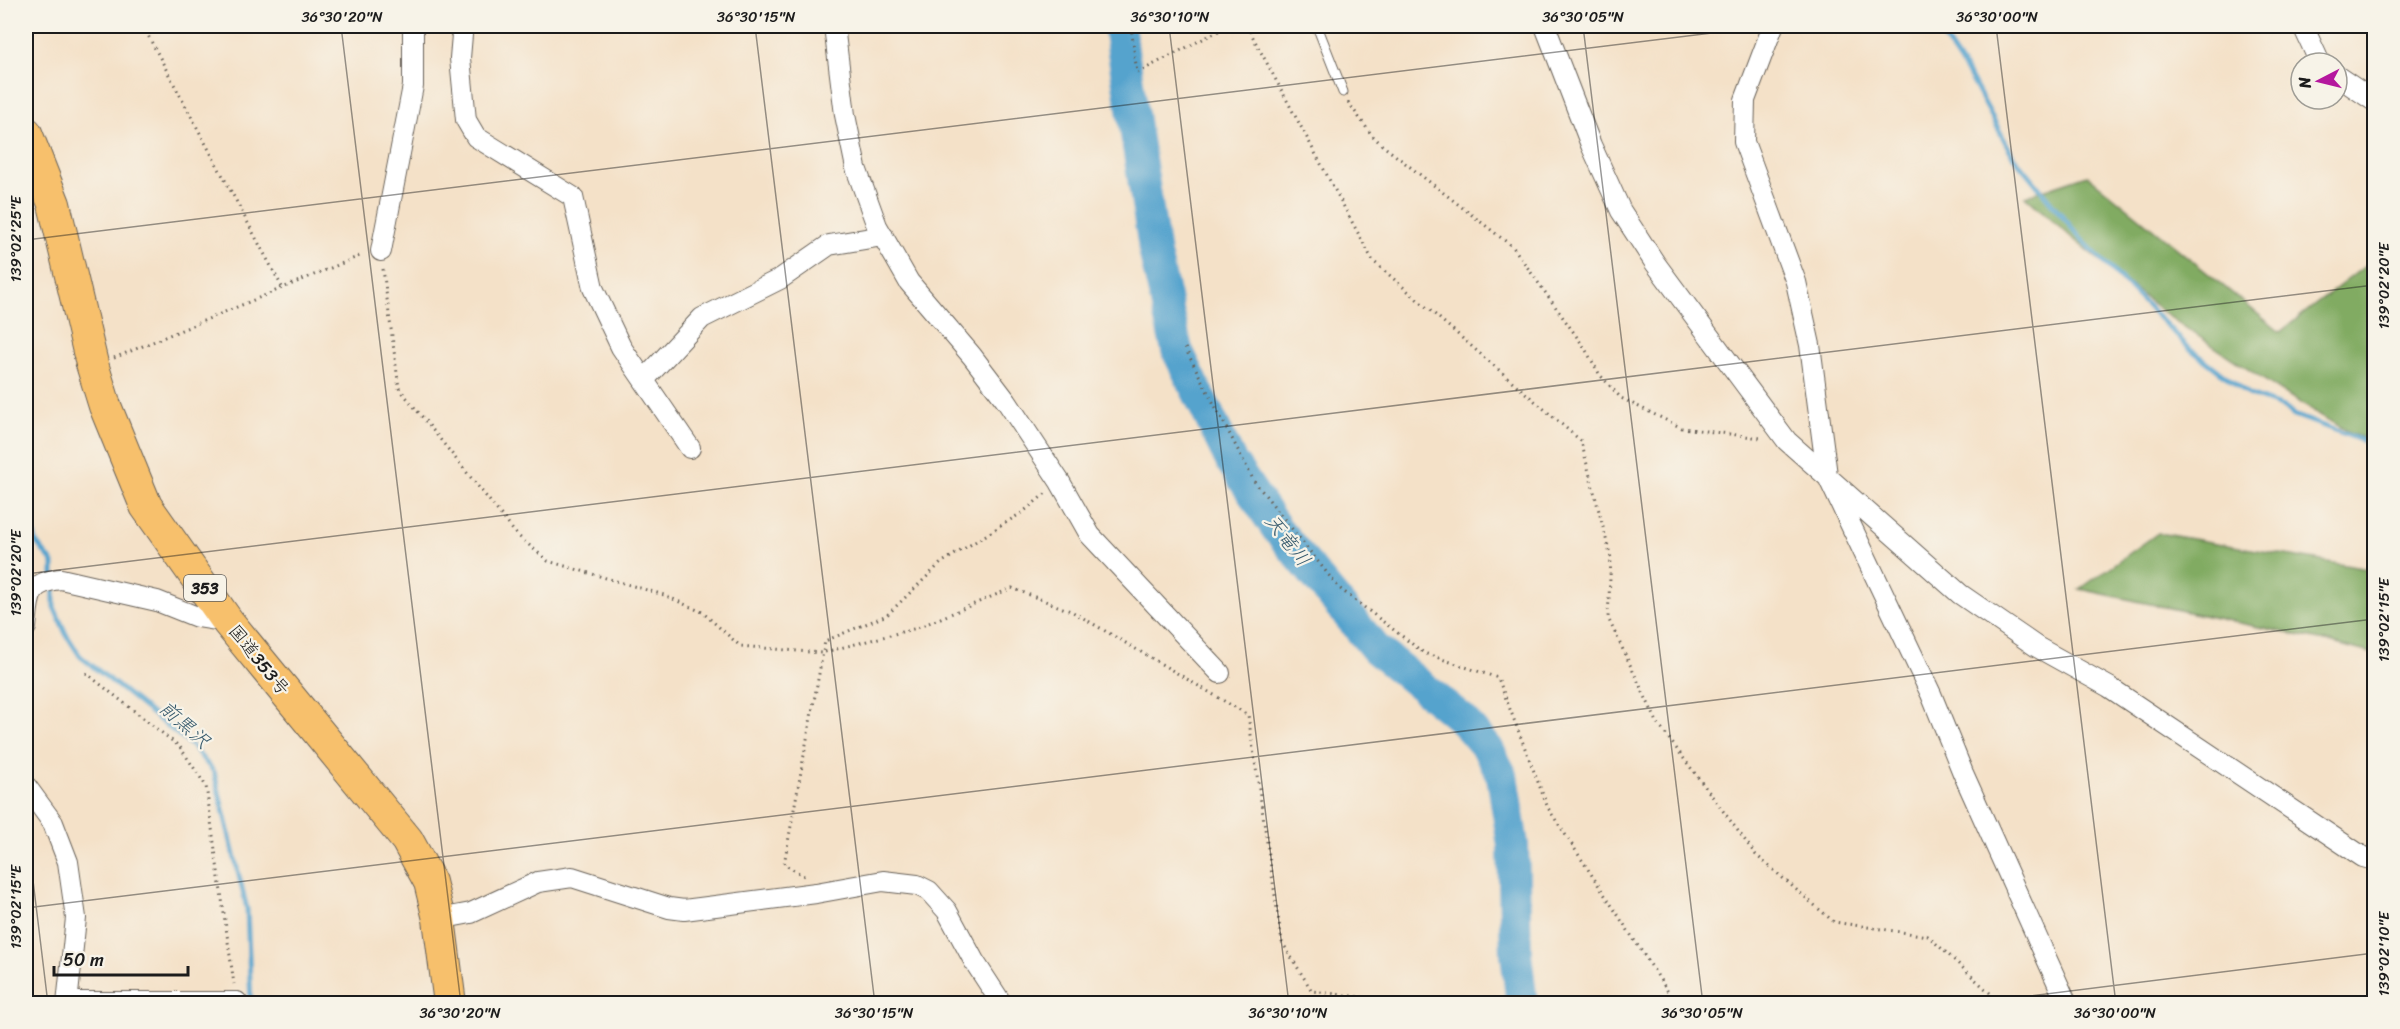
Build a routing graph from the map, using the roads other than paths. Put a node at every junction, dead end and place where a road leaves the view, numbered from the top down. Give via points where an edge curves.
1 (413, 26) edge
2 (458, 26) edge
3 (834, 26) edge
4 (1317, 26) edge
5 (1545, 26) edge
6 (1773, 26) edge
7 (2303, 26) edge
8 (2314, 51) edge
9 (2349, 84) edge
10 (1343, 92) road end
11 (2374, 101) edge
12 (26, 133) edge
13 (883, 236) junction
14 (381, 251) road end
15 (644, 380) junction
16 (690, 447) dead end
17 (1827, 475) junction
18 (228, 622) junction
19 (26, 627) edge
20 (1220, 673) dead end
21 (26, 786) edge
22 (2374, 860) edge
23 (439, 919) junction
24 (237, 1002) road end
25 (67, 1003) edge
26 (450, 1004) edge
27 (1002, 1004) edge
28 (2067, 1004) edge

1 - 14 street via 413,86
2 - 15 street via 462,35 460,58 466,120 476,137 573,197 593,288 621,348
3 - 13 street via 856,168
4 - 10 lane
5 - 17 street via 1591,146 1621,211 1787,441
6 - 17 street via 1745,100 1744,142 1796,282 1810,345
7 - 8 street
9 - 11 street
12 - 18 highway, 国道353号 / 353 via 54,204 105,406 146,506
13 - 15 street via 829,244 780,279 702,318
13 - 20 street via 909,282 1007,402 1090,535
15 - 16 street
17 - 22 street via 1960,594 2037,646 2109,687 2363,857
17 - 28 street via 1931,694
18 - 19 street via 197,617 157,601 53,580 34,589
18 - 23 highway, 国道353号 / 353 via 407,840 430,882
21 - 25 street via 53,823 68,862 76,918
23 - 26 highway, 国道353号 / 353
23 - 27 street via 471,913 538,882 557,878 586,880 684,910 868,882 902,882 929,891 947,911
24 - 25 street

